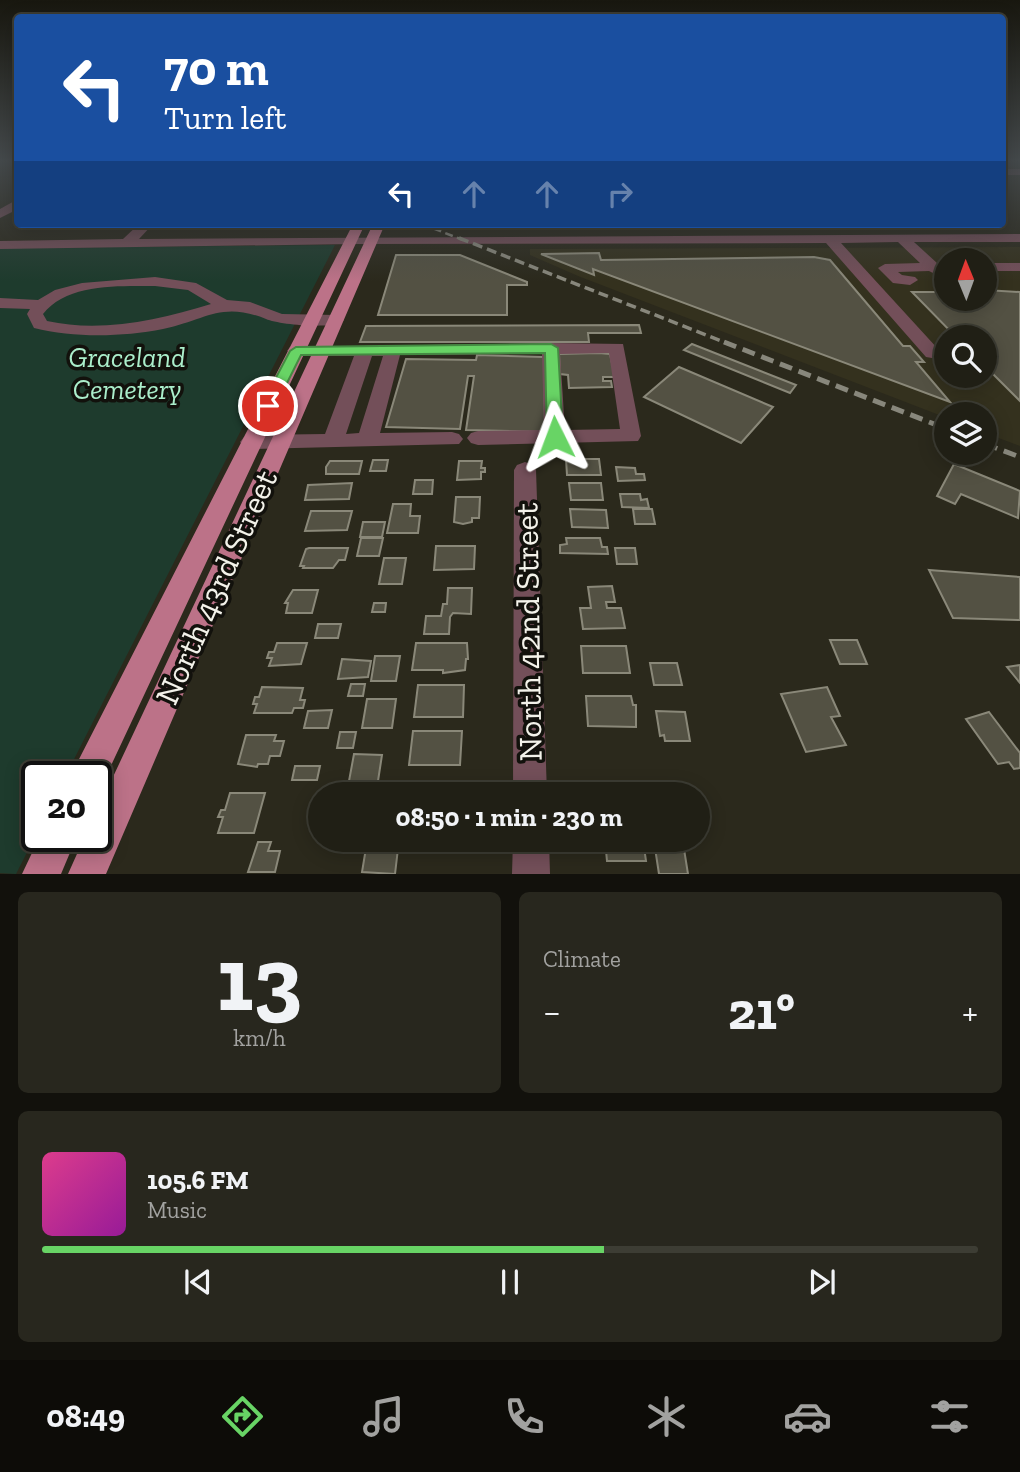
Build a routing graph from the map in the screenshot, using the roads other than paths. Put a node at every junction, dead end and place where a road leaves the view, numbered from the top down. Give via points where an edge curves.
1 (143, 228) edge
2 (288, 228) edge
3 (502, 228) edge
4 (522, 228) edge
5 (676, 228) edge
6 (366, 232) edge
7 (901, 238) junction
8 (987, 238) junction
9 (1020, 238) edge
10 (501, 239) junction
11 (522, 239) junction
12 (681, 239) junction
13 (830, 239) junction
14 (279, 242) junction
15 (125, 244) junction
16 (0, 245) edge
17 (1019, 261) edge
18 (934, 263) edge
19 (998, 265) edge
20 (856, 268) junction
21 (934, 268) edge
22 (903, 273) junction
23 (934, 278) edge
24 (0, 303) edge
25 (38, 305) junction
26 (224, 305) junction
27 (324, 320) junction
28 (551, 348) junction
29 (393, 350) junction
30 (296, 351) junction
31 (322, 351) junction
32 (365, 351) junction
33 (932, 353) dead end
34 (555, 437) junction
35 (478, 438) dead end
36 (452, 439) dead end
37 (333, 440) junction
38 (368, 440) junction
39 (282, 441) junction
40 (251, 442) junction
41 (525, 470) dead end
42 (96, 761) edge
43 (530, 782) edge
44 (51, 852) edge
45 (531, 852) edge
46 (41, 873) edge
47 (87, 873) edge
48 (531, 873) edge

1 - 15 street
2 - 14 street
3 - 10 street
4 - 11 street
5 - 12 street
6 - 10 street
6 - 14 street
6 - 27 main road, North 43rd Street
7 - 8 street
7 - 13 street
7 - 18 street
8 - 9 street
8 - 17 street
10 - 11 street
11 - 12 street
12 - 13 street
13 - 20 street
14 - 15 street
15 - 16 street
17 - 19 street
20 - 22 street
20 - 33 street
21 - 22 street
22 - 23 street
24 - 25 street
25 - 26 street via 97,284 176,283
25 - 26 street via 35,314 40,324 86,330 162,324
26 - 27 street via 250,307 280,319
27 - 30 main road, North 43rd Street
27 - 31 main road, North 43rd Street
28 - 29 street
28 - 34 street
28 - 34 street via 617,348 631,436
29 - 32 street
29 - 38 street
30 - 31 street
30 - 40 main road, North 43rd Street
31 - 32 street
31 - 39 main road, North 43rd Street
32 - 37 street
34 - 35 street
36 - 38 street
37 - 38 street
37 - 39 street
39 - 40 street
39 - 47 main road, North 43rd Street
40 - 42 main road, North 43rd Street
41 - 43 street, North 42nd Street
44 - 46 main road
45 - 48 street

